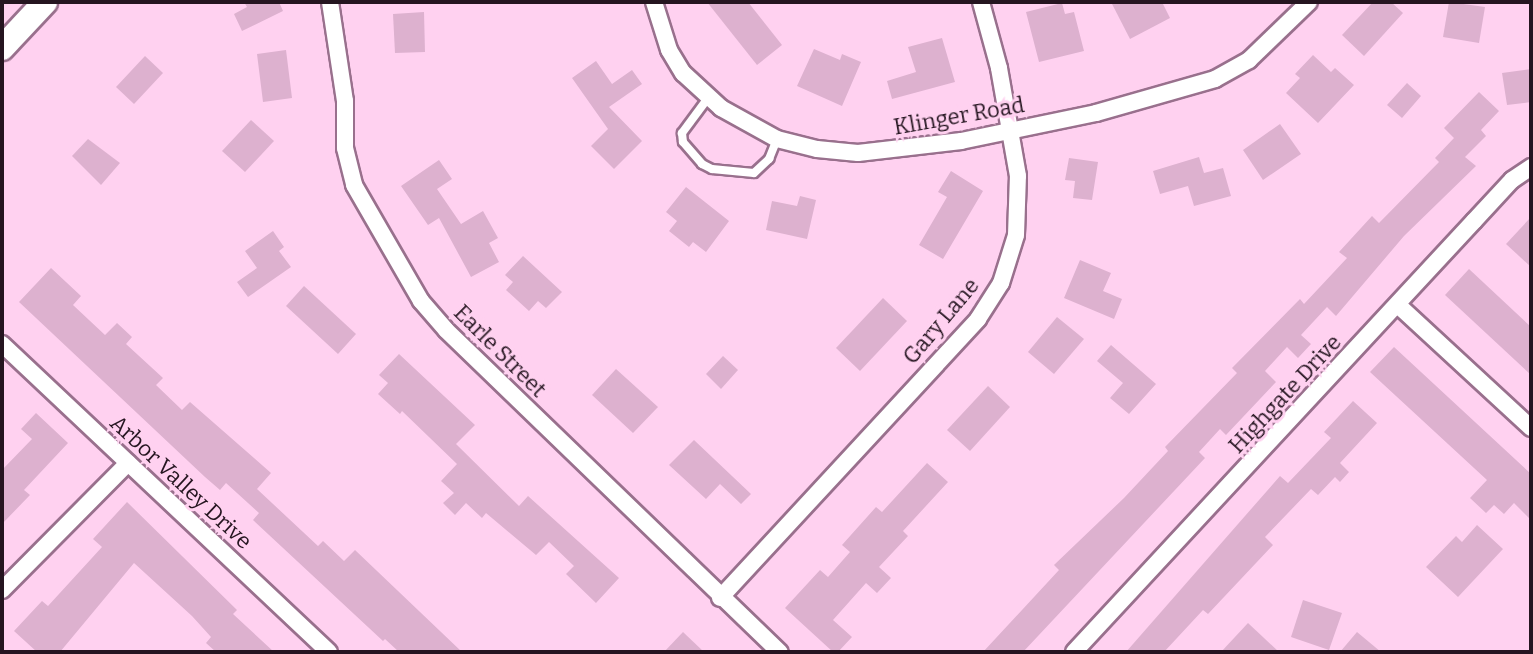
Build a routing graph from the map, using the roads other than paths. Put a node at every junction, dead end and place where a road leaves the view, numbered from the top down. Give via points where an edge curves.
1 (45, 2) edge
2 (330, 2) edge
3 (654, 2) edge
4 (981, 2) edge
5 (1309, 2) edge
6 (2, 48) edge
7 (708, 98) junction
8 (1010, 131) junction
9 (777, 139) junction
10 (1531, 167) edge
11 (1399, 306) junction
12 (2, 344) edge
13 (1531, 428) edge
14 (128, 463) junction
15 (2, 590) edge
16 (720, 598) junction
17 (329, 652) edge
18 (780, 652) edge
19 (1074, 652) edge

1 - 6 main road
2 - 16 street, Earle Street via 345,101 345,148 354,185 421,301
3 - 7 street, Klinger Road via 669,50
4 - 8 street, Gary Lane
5 - 8 street, Klinger Road via 1249,60 1215,79
7 - 9 street, Klinger Road
7 - 9 lane via 682,133 683,142 702,164 754,173 769,159
8 - 9 street, Klinger Road via 858,153
8 - 16 street, Gary Lane via 1018,176 1016,235 1001,283 978,319
10 - 11 street, Highgate Drive via 1483,210
11 - 13 street
11 - 19 street, Highgate Drive
12 - 14 street, Arbor Valley Drive
14 - 15 street
14 - 17 street, Arbor Valley Drive
16 - 18 street, Earle Street

